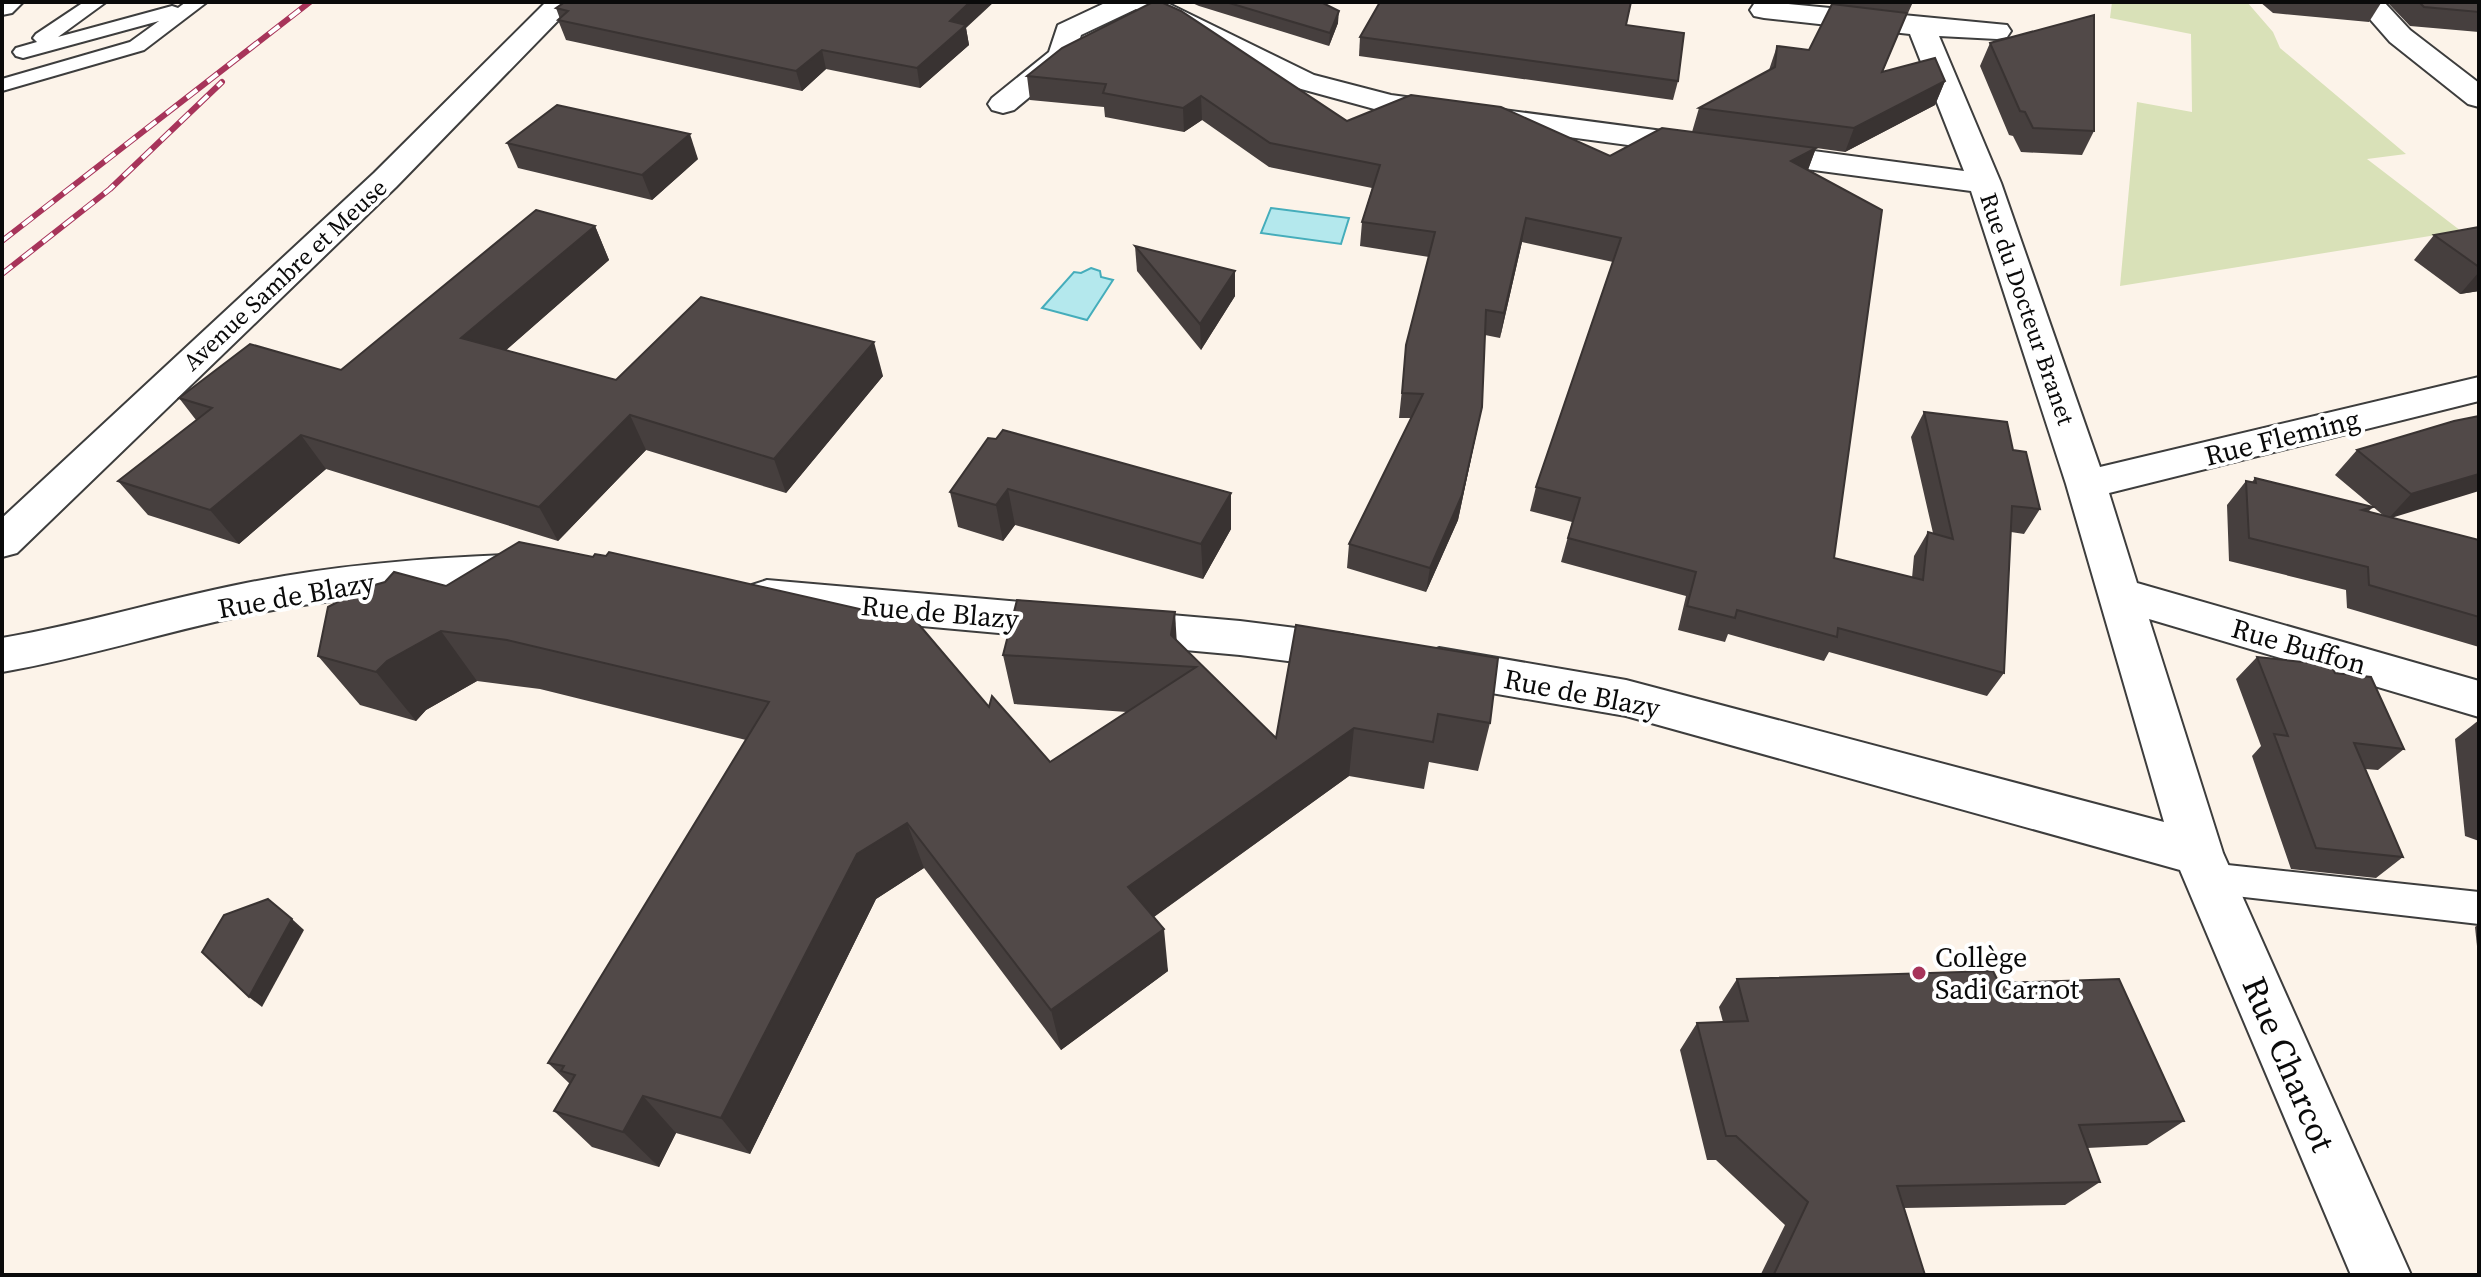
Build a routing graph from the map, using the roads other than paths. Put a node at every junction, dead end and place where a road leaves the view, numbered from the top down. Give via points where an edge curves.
1 (9, 2) edge
2 (169, 2) edge
3 (562, 2) edge
4 (1129, 2) edge
5 (1143, 2) edge
6 (2369, 2) edge
7 (106, 4) edge
8 (195, 4) edge
9 (2, 7) edge
10 (1764, 10) dead end
11 (165, 26) junction
12 (1921, 27) junction
13 (1997, 31) dead end
14 (49, 34) junction
15 (23, 52) junction
16 (2, 68) edge
17 (2, 85) edge
18 (2479, 98) edge
19 (1003, 104) dead end
20 (1985, 183) junction
21 (2479, 389) edge
22 (2086, 484) junction
23 (2, 542) edge
24 (577, 575) edge
25 (728, 592) edge
26 (2119, 594) junction
27 (2, 655) edge
28 (2479, 699) edge
29 (2204, 866) junction
30 (2479, 908) edge
31 (2381, 1275) edge

1 - 9 street
2 - 14 lane
3 - 23 street, Avenue Sambre et Meuse via 385,180
4 - 19 street via 1068,31 1063,55
5 - 20 street, Rue du Docteur Branet via 1304,81 1389,104
6 - 18 street via 2400,36
7 - 14 lane
8 - 11 lane
8 - 15 lane
10 - 12 street
11 - 16 lane
11 - 17 lane via 137,46
12 - 13 street
12 - 20 street
14 - 15 lane
15 - 16 lane
20 - 22 street, Rue du Docteur Branet
21 - 22 street, Rue Fleming
22 - 26 street, Rue du Docteur Branet
24 - 27 street, Rue de Blazy via 448,572 275,593
25 - 29 street, Rue de Blazy via 1240,638 1626,698
26 - 28 street, Rue Buffon
26 - 29 street, Rue du Docteur Branet
29 - 30 lane
29 - 31 street, Rue Charcot

